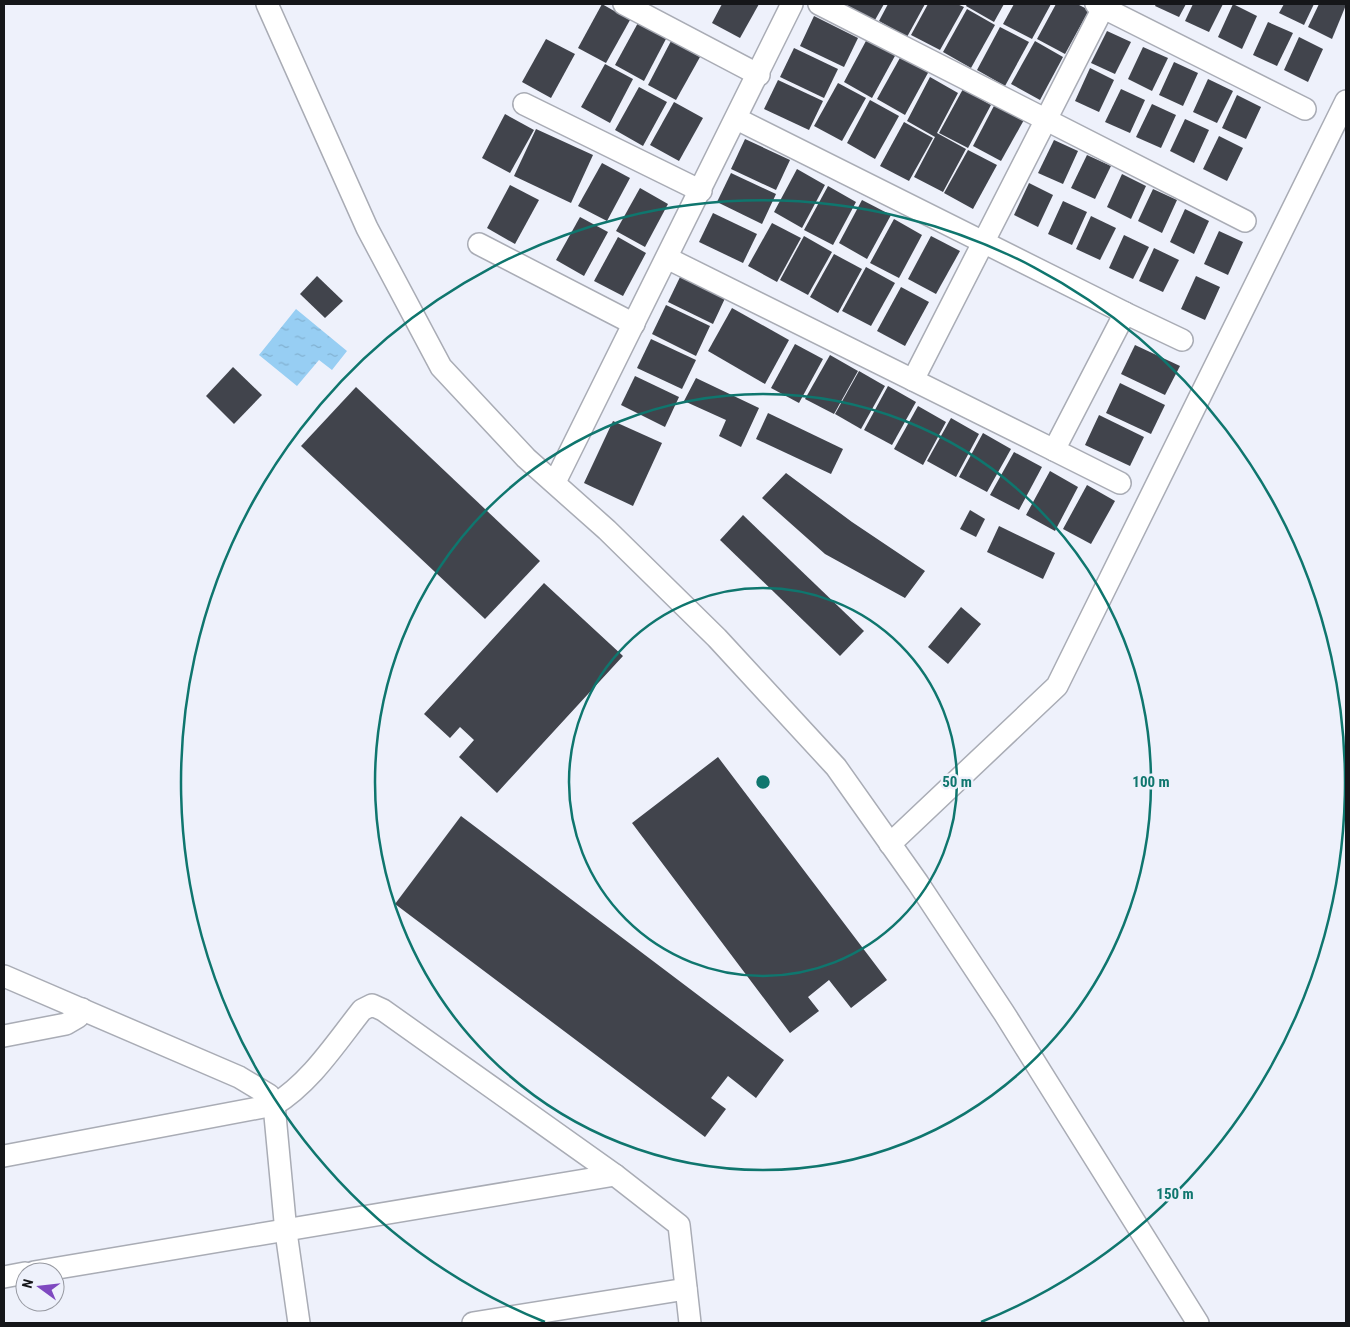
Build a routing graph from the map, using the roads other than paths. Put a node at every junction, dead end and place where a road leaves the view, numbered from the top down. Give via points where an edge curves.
1 (267, 4) edge
2 (624, 4) edge
3 (792, 4) edge
4 (819, 4) edge
5 (1101, 5) edge
6 (759, 75) junction
7 (1346, 100) edge
8 (524, 104) dead end
9 (1305, 109) dead end
10 (1047, 118) junction
11 (737, 119) junction
12 (701, 191) junction
13 (1246, 221) dead end
14 (985, 242) junction
15 (479, 244) dead end
16 (667, 258) junction
17 (1125, 312) junction
18 (634, 324) junction
19 (1182, 340) dead end
20 (914, 380) junction
21 (1054, 450) junction
22 (555, 482) junction
23 (1120, 483) dead end
24 (890, 844) junction
25 (4, 976) edge
26 (82, 1009) junction
27 (4, 1036) edge
28 (274, 1105) junction
29 (4, 1156) edge
30 (615, 1175) junction
31 (286, 1232) junction
32 (65, 1267) edge
33 (686, 1289) junction
34 (299, 1323) edge
35 (473, 1323) edge
36 (690, 1323) edge
37 (1198, 1323) edge

1 - 22 street via 367,228 441,368 526,458
2 - 6 street
3 - 6 street
4 - 10 street
5 - 9 street
5 - 10 street
6 - 11 street
7 - 24 street via 1057,686
8 - 12 street
10 - 13 street
10 - 14 street
11 - 12 street
11 - 14 street
12 - 16 street
14 - 17 street
14 - 20 street
15 - 18 street
16 - 18 street
16 - 20 street
17 - 19 street
17 - 21 street
18 - 22 street
20 - 21 street
21 - 23 street
22 - 24 street via 724,645 836,767
24 - 37 street via 1004,1013
25 - 26 street
26 - 27 street via 78,1017 66,1024
26 - 28 street via 239,1077 264,1091
28 - 29 street
28 - 30 street via 292,1094 362,1010 372,1005
28 - 31 street
30 - 31 street
30 - 33 street via 679,1225
31 - 32 street
31 - 34 street
33 - 35 street
33 - 36 street

